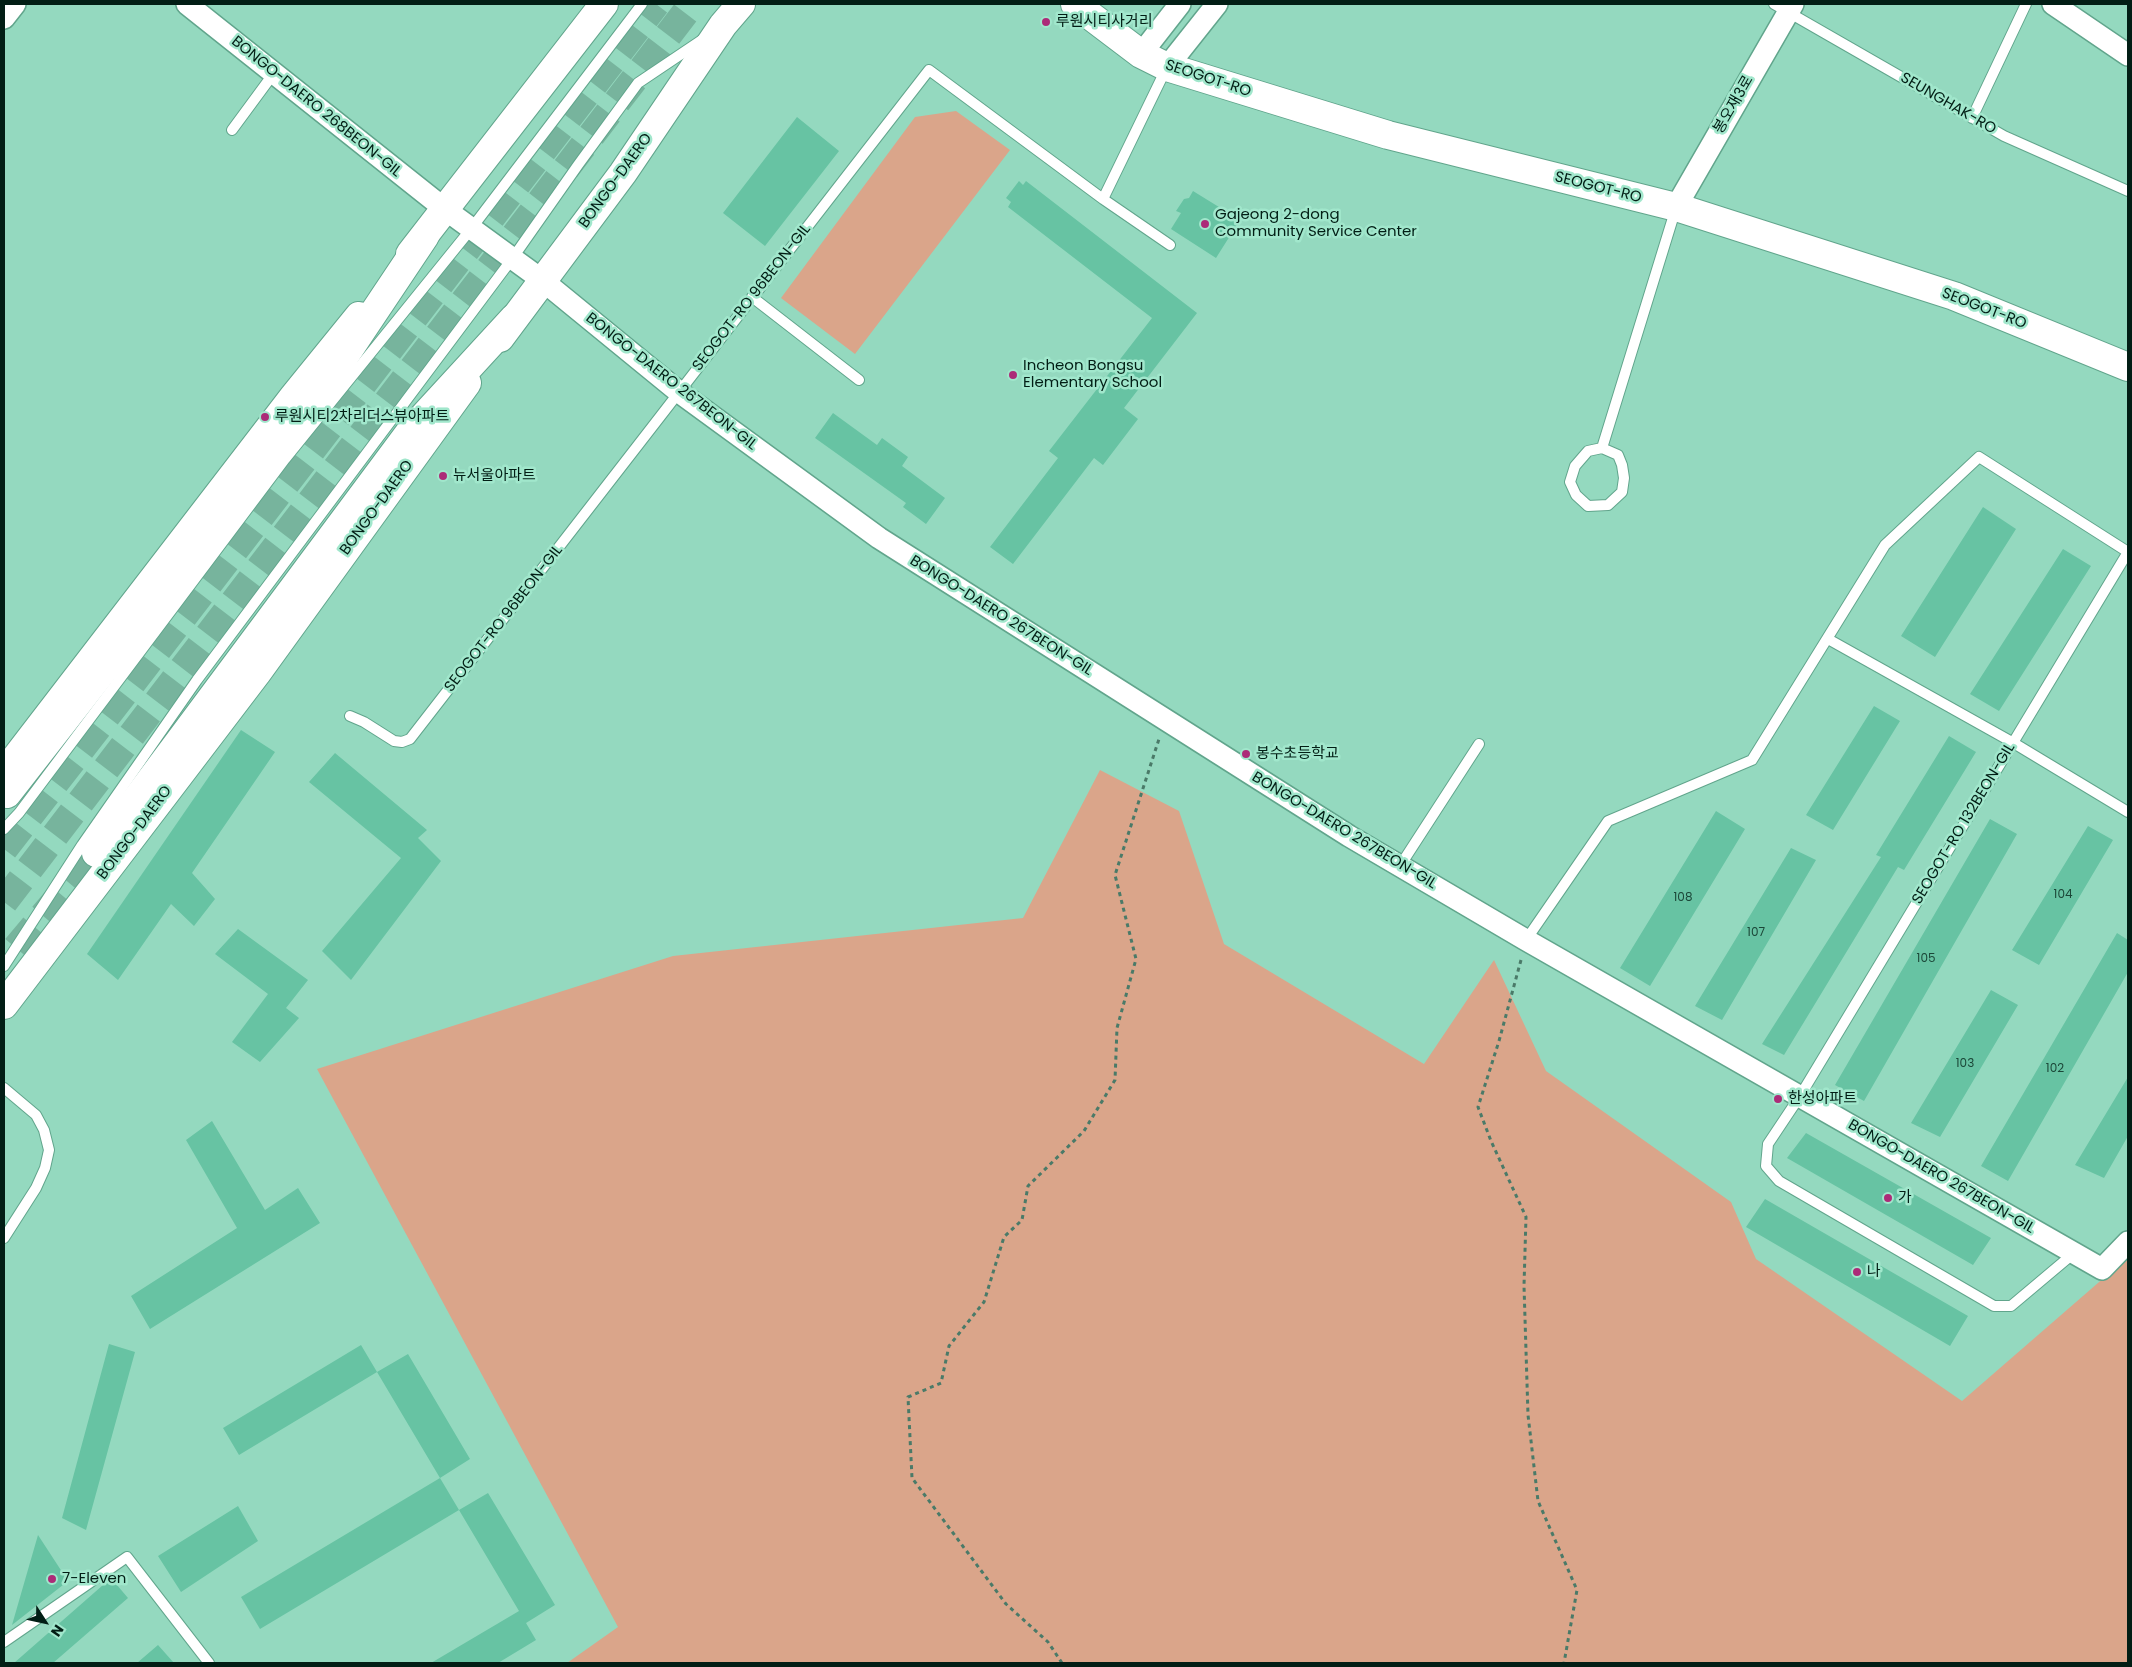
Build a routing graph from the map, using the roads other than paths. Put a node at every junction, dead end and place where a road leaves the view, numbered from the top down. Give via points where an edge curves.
1 (15, 4) edge
2 (187, 4) edge
3 (604, 4) edge
4 (642, 4) edge
5 (741, 4) edge
6 (1074, 4) edge
7 (1180, 4) edge
8 (1216, 4) edge
9 (2026, 4) edge
10 (2052, 4) edge
11 (1785, 6) edge
12 (728, 14) edge
13 (4, 18) edge
14 (1141, 54) junction
15 (2128, 55) edge
16 (1167, 67) junction
17 (274, 73) junction
18 (1972, 118) junction
19 (232, 130) dead end
20 (2128, 191) edge
21 (1103, 198) junction
22 (1676, 207) junction
23 (446, 210) junction
24 (471, 229) junction
25 (1170, 245) dead end
26 (512, 259) junction
27 (542, 280) junction
28 (752, 297) junction
29 (514, 318) junction
30 (2128, 367) edge
31 (859, 380) dead end
32 (679, 392) junction
33 (1602, 448) junction
34 (2128, 552) edge
35 (1828, 639) junction
36 (350, 716) dead end
37 (2012, 742) junction
38 (1479, 744) dead end
39 (6, 784) edge
40 (2128, 812) edge
41 (4, 829) edge
42 (96, 853) tunnel mouth
43 (1400, 866) junction
44 (1526, 940) junction
45 (4, 966) edge
46 (4, 1005) edge
47 (4, 1088) edge
48 (1800, 1096) junction
49 (4, 1238) edge
50 (2128, 1242) edge
51 (2074, 1253) junction
52 (4, 1642) edge
53 (209, 1663) edge

1 - 13 street
2 - 17 street, BONGO-DAERO 268BEON-GIL
3 - 23 main road
4 - 24 lane
5 - 12 main road, BONGO-DAERO
6 - 14 main road, SEOGOT-RO
7 - 14 street
8 - 16 street
9 - 18 lane
10 - 15 street
11 - 18 lane, SEUNGHAK-RO
11 - 22 street, 봉오재3로
12 - 26 lane via 638,83
12 - 27 main road, BONGO-DAERO via 623,174
14 - 16 main road, SEOGOT-RO
16 - 21 lane
16 - 22 main road, SEOGOT-RO via 1388,135
17 - 19 lane
17 - 23 street, BONGO-DAERO 268BEON-GIL
18 - 20 lane, SEUNGHAK-RO via 2004,136
21 - 25 lane, SEOGOT-RO 96BEON-GIL
21 - 28 lane, SEOGOT-RO 96BEON-GIL via 929,70
22 - 30 main road, SEOGOT-RO via 1954,296
22 - 33 lane
23 - 24 street, BONGO-DAERO 267BEON-GIL
23 - 39 main road via 425,236 322,390
24 - 26 street, BONGO-DAERO 267BEON-GIL
24 - 41 lane via 285,459
26 - 27 street, BONGO-DAERO 267BEON-GIL
26 - 45 lane via 197,680 82,845
27 - 29 main road, BONGO-DAERO
27 - 32 street, BONGO-DAERO 267BEON-GIL
28 - 31 lane
28 - 32 lane, SEOGOT-RO 96BEON-GIL
29 - 42 main road via 412,429
29 - 46 main road, BONGO-DAERO via 257,673
32 - 36 lane, SEOGOT-RO 96BEON-GIL via 410,739 394,741
32 - 43 street, BONGO-DAERO 267BEON-GIL via 879,538
33 - 33 lane via 1588,452 1575,466 1570,482 1576,495 1588,506 1608,505 1622,492 1624,478 1618,455
34 - 35 lane via 1978,457 1885,545
34 - 37 lane, SEOGOT-RO 132BEON-GIL
35 - 37 lane
35 - 44 lane via 1752,760 1608,821
37 - 40 lane
37 - 48 lane, SEOGOT-RO 132BEON-GIL
38 - 43 lane
43 - 44 street, BONGO-DAERO 267BEON-GIL
44 - 48 street, BONGO-DAERO 267BEON-GIL
47 - 49 lane via 36,1115 49,1150 36,1188
48 - 51 street, BONGO-DAERO 267BEON-GIL
48 - 51 lane, SEOGOT-RO 132BEON-GIL via 1768,1144 1766,1166 1780,1181 1994,1306 2011,1306
50 - 51 street, BONGO-DAERO 267BEON-GIL via 2102,1269
52 - 53 lane via 127,1558

